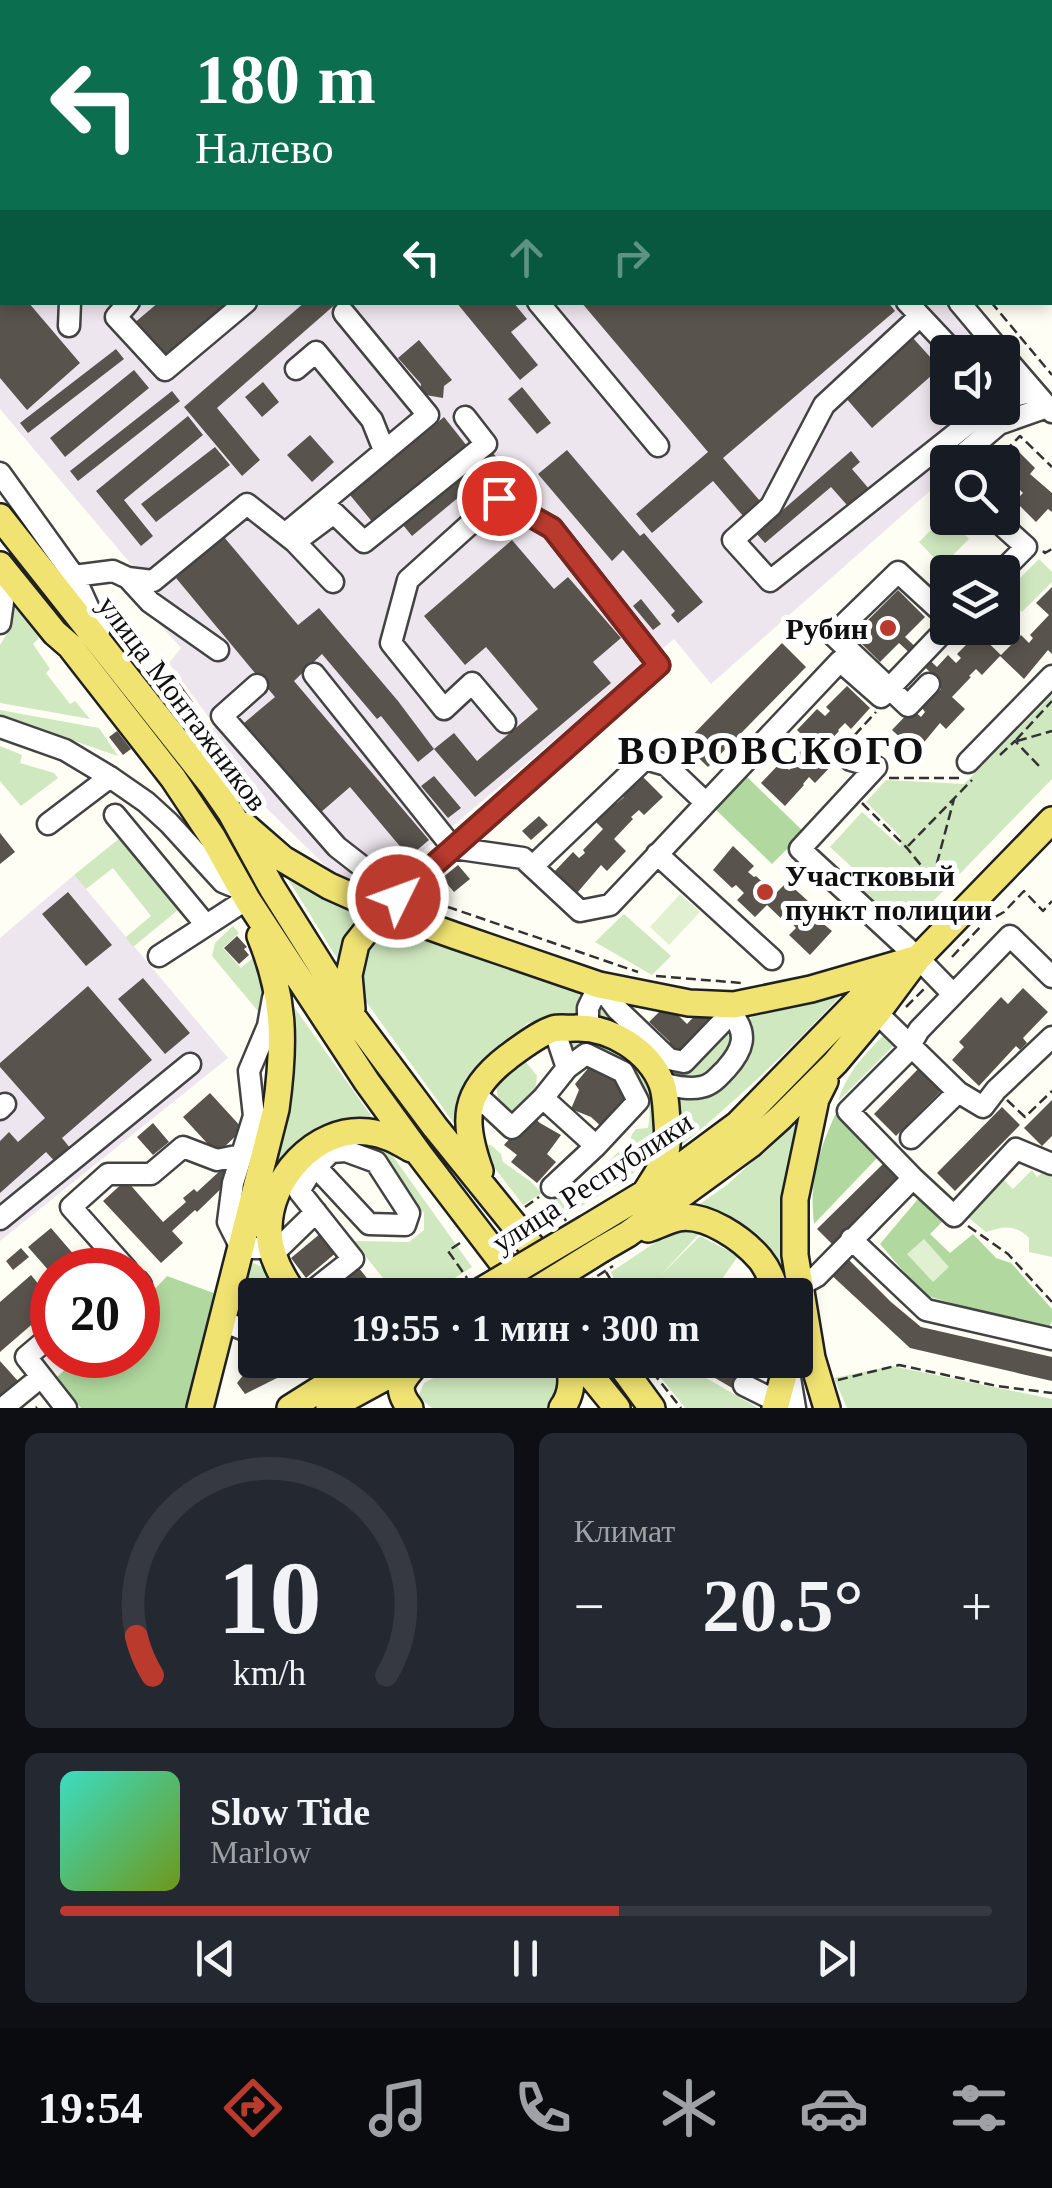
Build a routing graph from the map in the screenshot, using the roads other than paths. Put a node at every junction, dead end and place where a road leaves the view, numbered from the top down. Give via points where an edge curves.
1 (70, 305) edge
2 (126, 305) edge
3 (242, 305) edge
4 (540, 305) edge
5 (962, 305) edge
6 (913, 310) edge
7 (344, 312) dead end
8 (69, 326) dead end
9 (937, 335) edge
10 (987, 335) edge
11 (296, 370) dead end
12 (1020, 375) edge
13 (1044, 404) edge
14 (465, 417) dead end
15 (967, 425) edge
16 (974, 445) edge
17 (658, 446) dead end
18 (384, 450) junction
19 (0, 472) edge
20 (0, 516) edge
21 (1013, 535) edge
22 (290, 538) junction
23 (1018, 555) edge
24 (0, 565) edge
25 (74, 576) junction
26 (128, 578) junction
27 (333, 582) dead end
28 (0, 589) edge
29 (930, 601) edge
30 (0, 623) edge
31 (931, 645) edge
32 (218, 650) dead end
33 (112, 661) junction
34 (314, 674) dead end
35 (1052, 676) edge
36 (929, 684) dead end
37 (258, 685) dead end
38 (889, 688) junction
39 (505, 722) dead end
40 (0, 728) edge
41 (850, 760) dead end
42 (968, 762) dead end
43 (110, 777) junction
44 (706, 803) junction
45 (232, 813) junction
46 (115, 815) dead end
47 (1052, 820) edge
48 (48, 824) dead end
49 (453, 848) junction
50 (657, 854) junction
51 (533, 866) junction
52 (244, 894) junction
53 (396, 899) junction
54 (206, 925) junction
55 (160, 956) dead end
56 (918, 958) junction
57 (772, 959) dead end
58 (1052, 977) edge
59 (276, 981) junction
60 (599, 985) junction
61 (952, 994) junction
62 (732, 1009) junction
63 (877, 1013) junction
64 (353, 1016) junction
65 (588, 1028) junction
66 (554, 1029) junction
67 (1052, 1036) edge
68 (910, 1044) junction
69 (835, 1063) junction
70 (190, 1064) dead end
71 (567, 1068) junction
72 (662, 1082) junction
73 (958, 1092) junction
74 (542, 1098) junction
75 (468, 1111) junction
76 (848, 1111) junction
77 (809, 1127) junction
78 (911, 1138) dead end
79 (596, 1146) junction
80 (420, 1154) junction
81 (242, 1155) junction
82 (1052, 1164) edge
83 (316, 1168) junction
84 (913, 1178) junction
85 (552, 1187) dead end
86 (487, 1190) junction
87 (645, 1193) junction
88 (316, 1212) junction
89 (0, 1219) edge
90 (628, 1234) junction
91 (851, 1239) junction
92 (107, 1248) edge
93 (241, 1248) junction
94 (272, 1250) junction
95 (284, 1278) edge
96 (329, 1278) edge
97 (489, 1278) edge
98 (515, 1278) edge
99 (557, 1278) edge
100 (565, 1278) edge
101 (774, 1278) edge
102 (790, 1278) edge
103 (813, 1278) edge
104 (222, 1322) junction
105 (238, 1328) edge
106 (1052, 1340) edge
107 (813, 1361) edge
108 (40, 1378) edge
109 (42, 1378) edge
110 (338, 1378) edge
111 (385, 1378) edge
112 (404, 1378) edge
113 (572, 1378) edge
114 (593, 1378) edge
115 (630, 1378) edge
116 (786, 1378) edge
117 (744, 1384) dead end
118 (783, 1406) edge
119 (3, 1408) edge
120 (66, 1408) edge
121 (200, 1408) edge
122 (290, 1408) edge
123 (329, 1408) edge
124 (410, 1408) edge
125 (562, 1408) edge
126 (617, 1408) edge
127 (652, 1408) edge
128 (827, 1408) edge

1 - 8 street
2 - 3 street via 116,317 165,370
4 - 17 street
5 - 10 street
6 - 9 street
6 - 15 street via 824,404 771,506 733,540 770,582
7 - 18 street via 428,415
11 - 18 street via 316,352 372,420
12 - 13 street
13 - 16 street via 999,424
14 - 22 street via 486,444 364,542 334,513
18 - 22 street
19 - 25 street
20 - 33 main road, улица Монтажников
21 - 23 street via 1026,547
22 - 26 street via 247,504 153,581
22 - 27 street
24 - 52 main road, улица Монтажников via 173,778
25 - 26 street via 113,571
25 - 33 street
26 - 32 street
28 - 30 street
29 - 38 street via 898,572 833,636
31 - 38 street
33 - 45 main road, улица Монтажников
34 - 49 street
35 - 42 street
36 - 38 street via 908,706
37 - 53 street via 222,716 337,847
38 - 44 street via 881,697 840,661
39 - 49 street via 472,682 444,709 391,643 408,580 499,498 552,528 659,665
40 - 43 street via 65,750
41 - 56 street via 876,767 800,850
43 - 48 street
43 - 52 street
44 - 50 street
44 - 51 street via 666,765 644,759
45 - 53 main road via 283,859 330,886
45 - 64 main road, улица Монтажников
46 - 54 street
47 - 56 main road, улица Республики
49 - 51 street via 523,858
49 - 53 street
50 - 51 street via 610,904 580,911
50 - 57 street
52 - 54 street
52 - 59 main road
52 - 80 main road, улица Монтажников
53 - 60 main road
53 - 64 main road via 356,944 349,975
54 - 55 street
56 - 61 street
56 - 62 main road
56 - 63 main road, улица Республики
56 - 87 main road, улица Республики via 861,998 738,1124
58 - 61 street via 1010,936
59 - 81 street via 268,1026 249,1071 254,1116
59 - 93 main road via 282,1066
60 - 62 main road
60 - 62 street via 669,1059 684,1062
60 - 65 street
61 - 68 street
62 - 72 street via 740,1054 710,1084 696,1089
63 - 68 street
63 - 69 main road, улица Республики
64 - 86 main road, улица Монтажников
65 - 66 main road
65 - 72 main road via 625,1042
66 - 71 street
66 - 75 main road via 488,1072
67 - 73 street via 983,1107
68 - 73 street
68 - 76 street
69 - 77 main road
69 - 90 main road, улица Республики via 750,1145
70 - 89 street
71 - 74 street
71 - 79 street via 586,1054 623,1072 638,1100
72 - 87 main road via 665,1159
73 - 78 street
74 - 75 street via 512,1128 483,1102
74 - 79 street
75 - 86 main road via 469,1140
76 - 77 street via 830,1112
76 - 84 street
77 - 102 main road via 795,1199
79 - 85 street
80 - 94 main road via 365,1131 333,1135 306,1152 272,1198
80 - 98 main road, улица Монтажников
81 - 92 street via 217,1160 182,1147 150,1174 108,1174 71,1207
81 - 93 street via 228,1222
82 - 84 street via 1016,1148 954,1216
83 - 83 street via 332,1152 376,1162 408,1213 405,1225 369,1224
83 - 88 street via 299,1191
84 - 91 street
86 - 99 main road, улица Монтажников
87 - 97 main road, улица Республики, bridge
88 - 94 street
88 - 96 street via 353,1259
90 - 100 main road, улица Республики, bridge via 607,1262
90 - 101 main road via 696,1218 748,1247
91 - 103 street
91 - 106 street via 926,1310
93 - 94 street
93 - 104 main road
94 - 95 main road
104 - 105 street
104 - 121 main road
107 - 128 main road
108 - 119 street
109 - 120 street
110 - 122 main road
111 - 123 main road
112 - 124 main road via 402,1398
113 - 125 main road
114 - 126 main road
115 - 127 main road
116 - 118 main road
117 - 118 street

